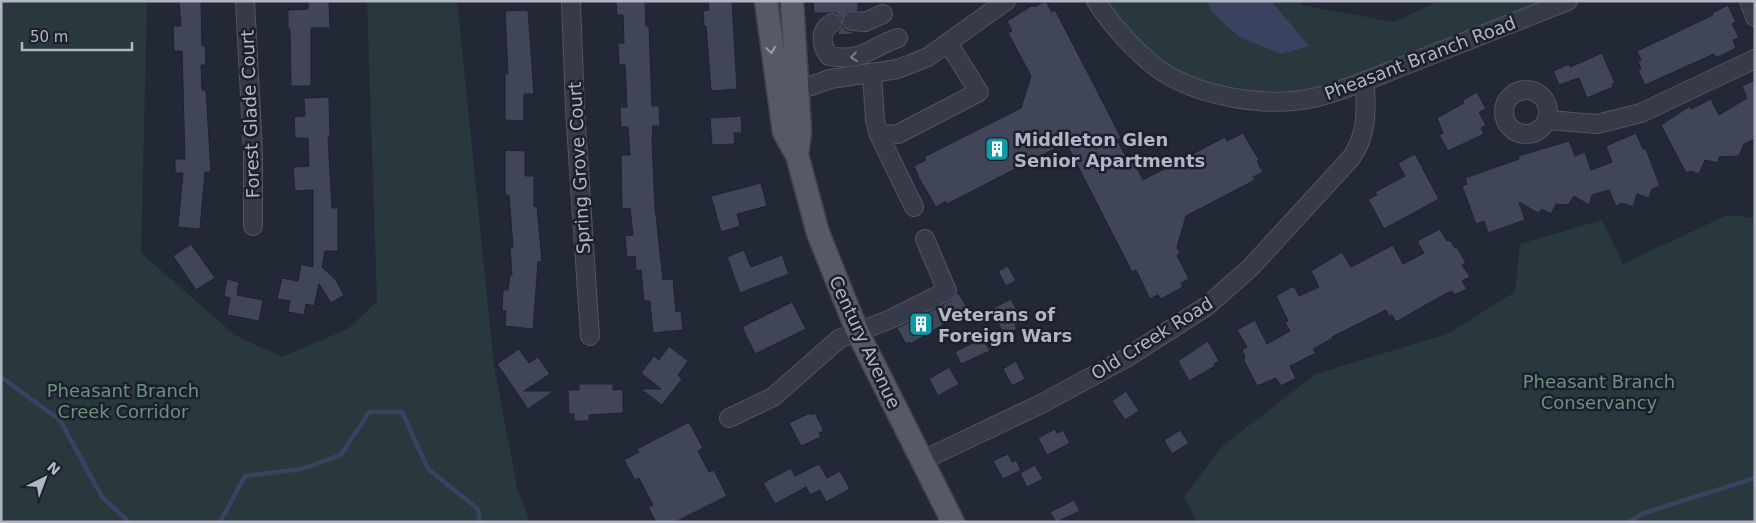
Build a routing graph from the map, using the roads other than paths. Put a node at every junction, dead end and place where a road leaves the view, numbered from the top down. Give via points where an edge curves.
1 (245, 1) edge
2 (570, 1) edge
3 (766, 1) edge
4 (792, 1) edge
5 (1006, 1) edge
6 (1096, 1) edge
7 (1568, 1) edge
8 (1749, 1) edge
9 (884, 14) dead end
10 (1755, 17) edge
11 (852, 21) dead end
12 (832, 23) dead end
13 (898, 38) dead end
14 (948, 43) junction
15 (1755, 60) edge
16 (872, 74) junction
17 (796, 79) junction
18 (1365, 81) junction
19 (1548, 120) dead end
20 (879, 135) junction
21 (797, 155) junction
22 (914, 208) dead end
23 (253, 226) dead end
24 (925, 239) dead end
25 (858, 333) junction
26 (590, 336) dead end
27 (729, 418) dead end
28 (921, 461) junction
29 (953, 522) edge

1 - 23 street, Forest Glade Court
2 - 26 street, Spring Grove Court
3 -> 21 main road, Century Avenue via 784,132
4 - 17 main road, Century Avenue
5 - 14 street
6 - 18 street, Pheasant Branch Road via 1131,46 1159,69 1189,85 1252,101 1287,102 1317,97
7 - 18 street, Pheasant Branch Road
8 - 10 street
9 - 11 street via 866,22
13 -> 12 street via 861,57 829,56 822,39 824,30
14 - 16 street via 915,64
14 - 20 street via 979,92 898,134
15 - 19 street via 1641,113 1597,124
16 - 17 street via 830,79 808,87
16 - 20 street
17 - 21 main road, Century Avenue via 800,132
18 - 28 street, Old Creek Road via 1366,120 1361,144 1251,267 1208,306 1126,358 1041,404
20 - 22 street
21 - 25 main road, Century Avenue via 818,233
24 - 25 street via 946,291
25 - 27 street via 840,339 773,397
25 - 28 main road, Century Avenue
28 - 29 main road, Century Avenue

